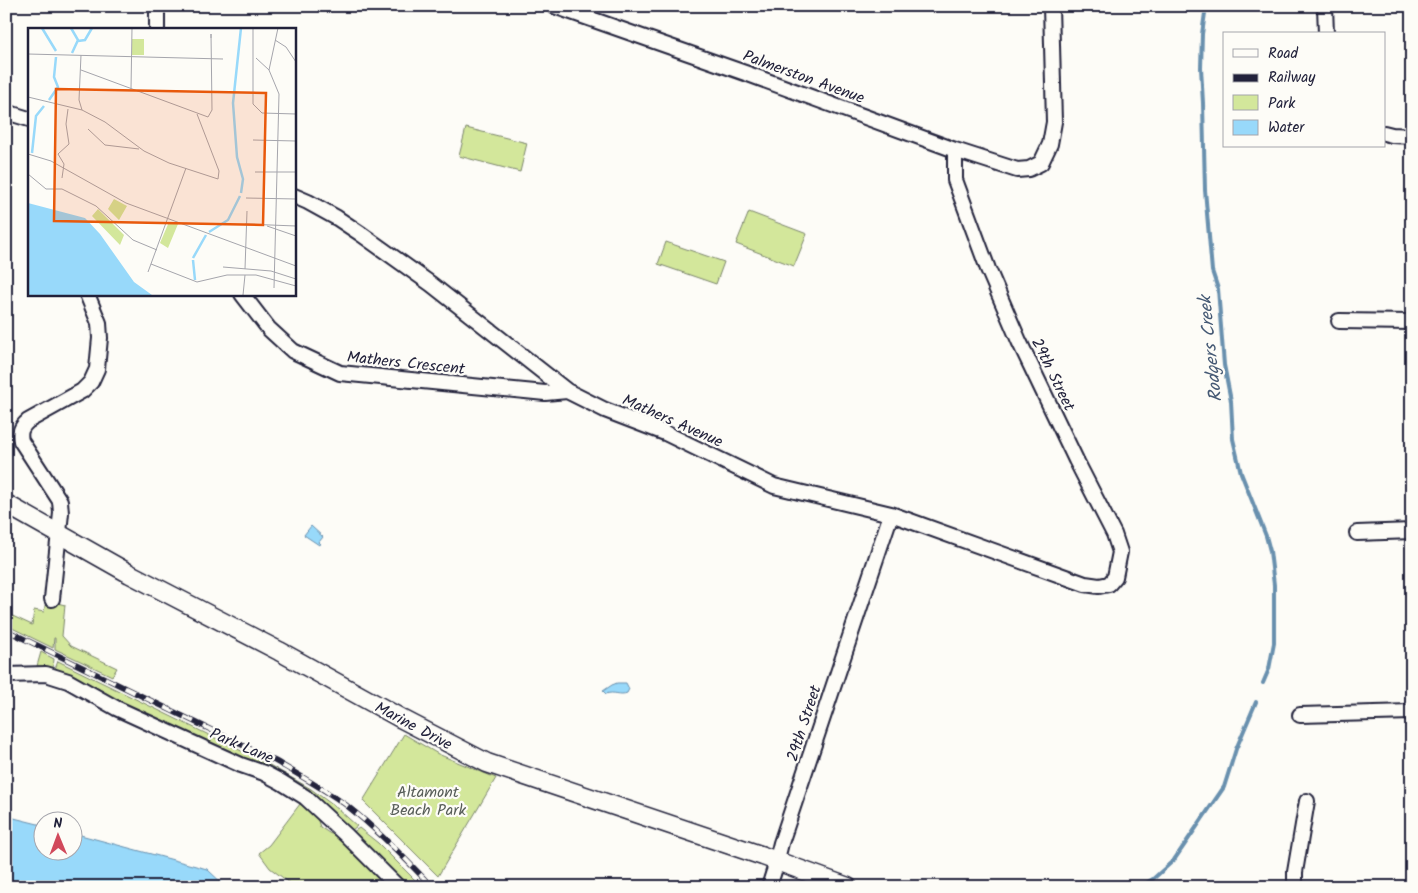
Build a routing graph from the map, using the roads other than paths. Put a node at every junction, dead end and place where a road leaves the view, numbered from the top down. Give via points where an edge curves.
1 (157, 6) edge
2 (554, 6) edge
3 (1051, 6) edge
4 (1325, 6) edge
5 (156, 28) edge
6 (1326, 32) edge
7 (6, 112) edge
8 (28, 119) edge
9 (1386, 134) edge
10 (1412, 136) edge
11 (956, 150) junction
12 (295, 196) edge
13 (87, 295) edge
14 (243, 295) edge
15 (1339, 321) dead end
16 (1412, 322) edge
17 (567, 391) junction
18 (6, 504) edge
19 (891, 514) junction
20 (1412, 532) edge
21 (1357, 533) dead end
22 (59, 534) junction
23 (1085, 584) joint
24 (52, 599) dead end
25 (6, 675) edge
26 (1412, 712) edge
27 (1300, 714) dead end
28 (1308, 800) dead end
29 (777, 861) junction
30 (398, 887) edge
31 (769, 887) edge
32 (848, 887) edge
33 (1295, 887) edge

1 - 5 street
2 - 11 street, Palmerston Avenue
3 - 11 street, Palmerston Avenue via 1054,122 1050,144 1041,163 1017,170
4 - 6 street
7 - 8 street
9 - 10 street
11 - 23 street, 29th Street via 955,180 988,269 1120,552 1116,577 1109,584
12 - 17 street, Mathers Avenue via 337,218 431,284
13 - 22 street via 99,323 100,338 97,369 92,382 28,421 20,434 60,501
14 - 17 street, Mathers Crescent via 269,330 293,351 340,373 546,393
15 - 16 street
17 - 19 street, Mathers Avenue via 605,410 666,433 774,486
18 - 22 main road, Marine Drive
19 - 23 street, Mathers Avenue
19 - 29 street, 29th Street
20 - 21 street
22 - 24 street
22 - 29 main road, Marine Drive via 487,763
25 - 30 street, Park Lane via 46,674 68,681 116,708 281,782 306,797
26 - 27 street
28 - 33 street
29 - 31 street, 29th Street
29 - 32 main road, Marine Drive

